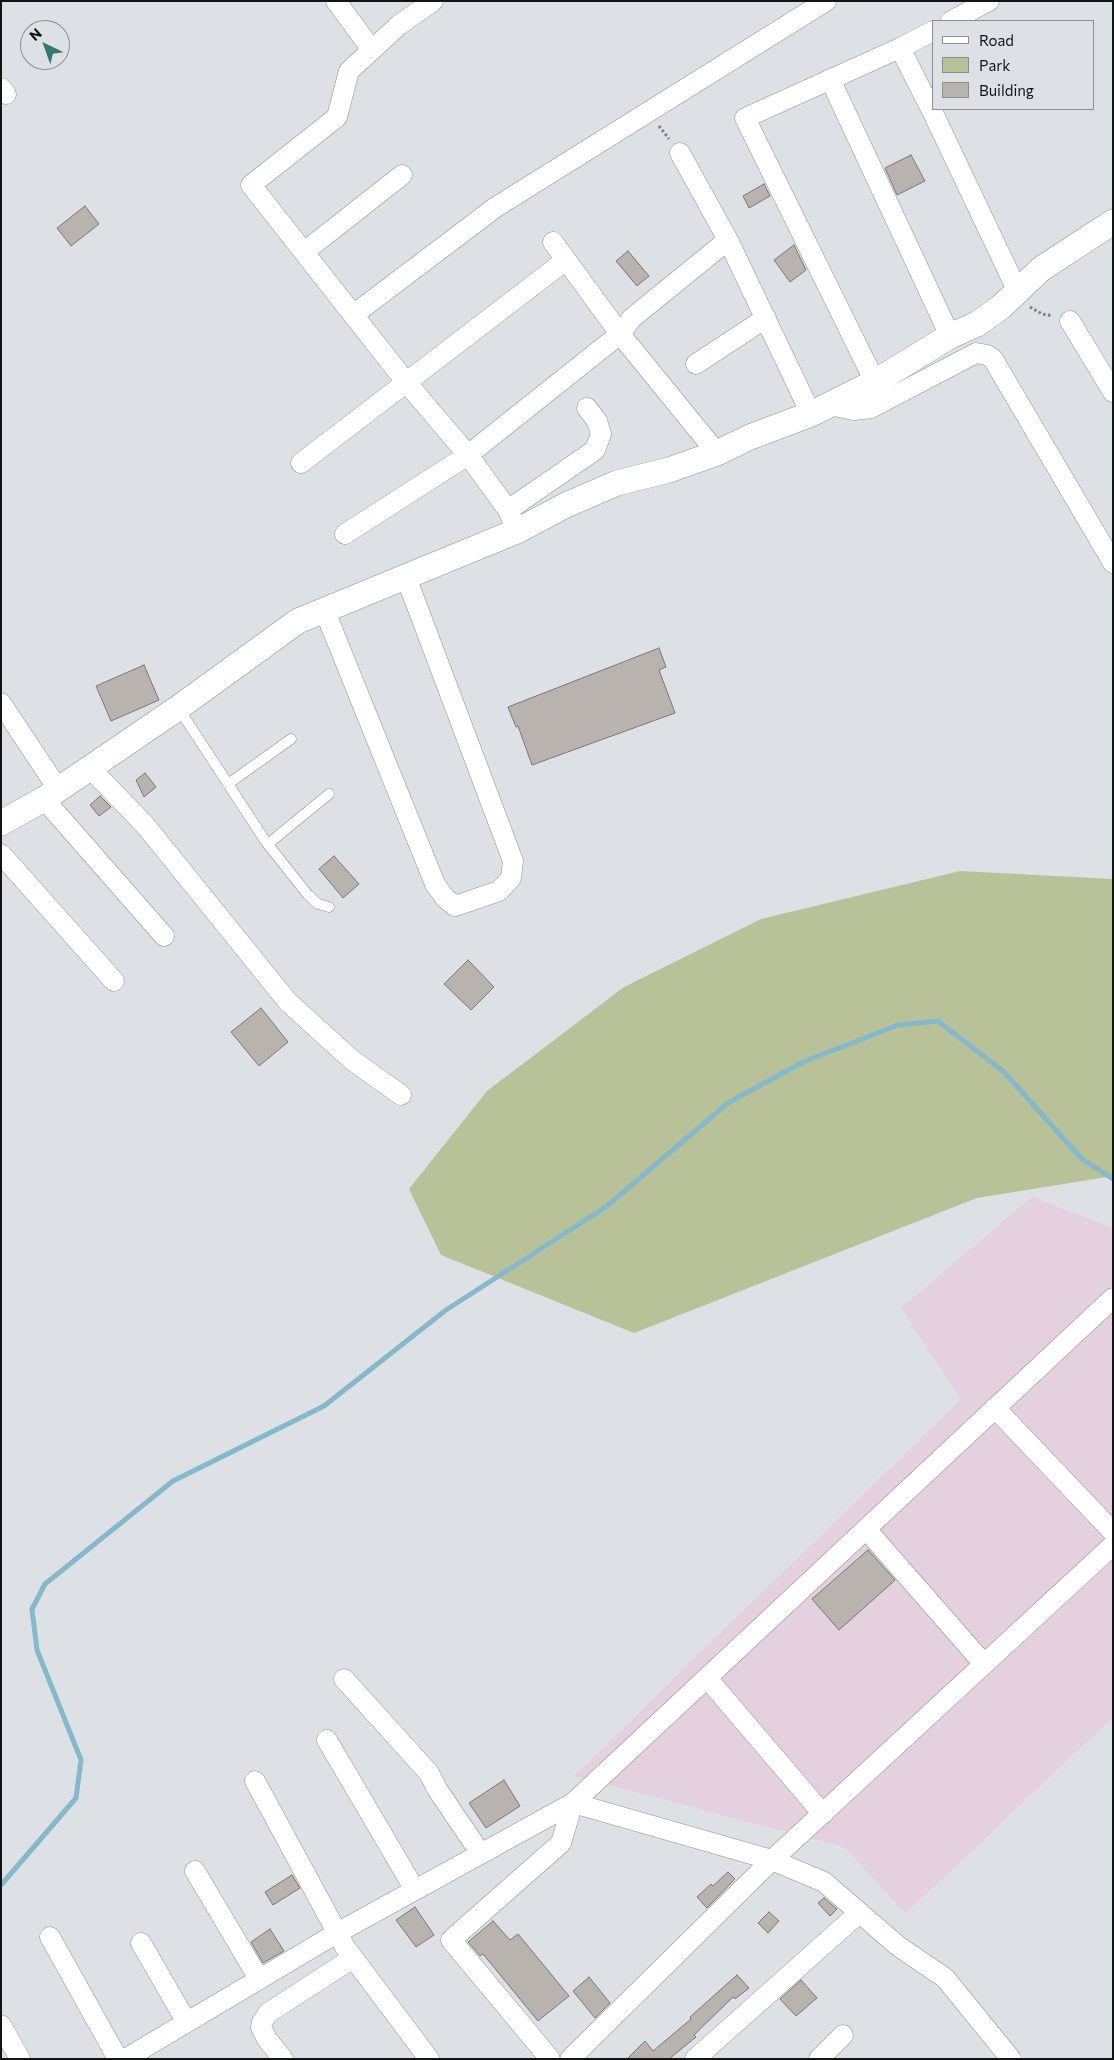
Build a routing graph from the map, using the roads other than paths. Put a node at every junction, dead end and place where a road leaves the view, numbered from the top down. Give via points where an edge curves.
1 (336, 1) edge
2 (433, 1) edge
3 (826, 1) edge
4 (989, 1) edge
5 (953, 20) edge
6 (932, 32) edge
7 (900, 48) junction
8 (372, 50) junction
9 (830, 79) junction
10 (932, 99) edge
11 (940, 112) edge
12 (680, 153) road end
13 (402, 175) dead end
14 (1113, 222) edge
15 (728, 240) junction
16 (553, 242) dead end
17 (304, 252) junction
18 (566, 260) junction
19 (1014, 293) junction
20 (354, 315) junction
21 (766, 318) junction
22 (1070, 321) road end
23 (620, 334) junction
24 (950, 336) junction
25 (696, 364) dead end
26 (406, 382) junction
27 (875, 382) junction
28 (1113, 392) edge
29 (587, 408) dead end
30 (820, 410) junction
31 (717, 453) junction
32 (468, 455) junction
33 (301, 463) dead end
34 (512, 521) junction
35 (345, 534) dead end
36 (1113, 563) edge
37 (406, 577) junction
38 (324, 609) junction
39 (1, 703) edge
40 (178, 708) junction
41 (291, 739) dead end
42 (90, 768) junction
43 (228, 784) junction
44 (51, 794) junction
45 (329, 794) dead end
46 (1, 823) edge
47 (268, 844) junction
48 (1, 854) edge
49 (329, 907) dead end
50 (164, 936) dead end
51 (114, 981) dead end
52 (402, 1095) dead end
53 (1113, 1298) edge
54 (995, 1408) junction
55 (866, 1529) junction
56 (1113, 1532) edge
57 (1113, 1545) edge
58 (984, 1664) junction
59 (706, 1678) junction
60 (344, 1679) dead end
61 (327, 1740) dead end
62 (255, 1782) dead end
63 (573, 1803) junction
64 (823, 1814) junction
65 (481, 1854) junction
66 (772, 1860) junction
67 (195, 1871) dead end
68 (415, 1890) junction
69 (859, 1913) junction
70 (337, 1933) junction
71 (50, 1937) dead end
72 (141, 1943) dead end
73 (353, 1958) junction
74 (259, 1979) junction
75 (186, 2021) junction
76 (1, 2025) edge
77 (843, 2034) dead end
78 (20, 2059) edge
79 (118, 2059) edge
80 (125, 2059) edge
81 (283, 2059) edge
82 (429, 2059) edge
83 (550, 2059) edge
84 (570, 2059) edge
85 (695, 2059) edge
86 (819, 2059) edge
87 (1011, 2059) edge

1 - 8 street
2 - 8 street via 399,25
3 - 20 street via 496,207
4 - 5 street
6 - 7 street
7 - 9 street
7 - 10 street
8 - 17 street via 349,71 337,117 251,185
9 - 24 street
9 - 27 street via 745,118
11 - 19 street
12 - 15 street
13 - 17 street
14 - 19 street via 1041,269
15 - 21 street
15 - 23 street via 632,318
16 - 18 street
17 - 20 street
18 - 23 street
18 - 26 street
19 - 24 street via 978,324
20 - 26 street
21 - 25 street
21 - 30 street
22 - 28 street
23 - 31 street
23 - 32 street
24 - 27 street
26 - 32 street
26 - 33 street
27 - 30 street
29 - 34 street via 597,421 601,434 595,450
30 - 31 street
30 - 36 street via 871,408 976,353 987,355 993,359
31 - 34 street via 670,470 617,483 566,505
32 - 34 street
32 - 35 street
34 - 37 street
37 - 38 street
37 - 38 street via 513,861 511,878 499,891 455,906 435,884
38 - 40 street via 298,621
39 - 44 street
40 - 42 street
40 - 43 lane
41 - 43 lane
42 - 44 street
42 - 52 street via 145,825 288,1002 352,1060
43 - 47 lane
44 - 46 street
44 - 50 street
45 - 47 lane
47 - 49 lane via 308,894 318,904
48 - 51 street
53 - 54 street
54 - 55 street
54 - 56 street
55 - 58 street
55 - 59 street
57 - 58 street
58 - 64 street
59 - 63 street
59 - 64 street
60 - 65 street via 429,1773
61 - 68 street
62 - 70 street
63 - 65 street
63 - 66 street
63 - 83 street via 561,1843 451,1940
64 - 66 street
65 - 68 street
66 - 69 street via 824,1882
66 - 84 street
67 - 74 street
68 - 70 street
69 - 85 street
69 - 87 street via 898,1946 945,1978
70 - 73 street
70 - 74 street
71 - 79 street
72 - 75 street
73 - 81 street via 268,2013 261,2027
73 - 82 street
74 - 75 street
75 - 80 street
76 - 78 street
77 - 86 street

